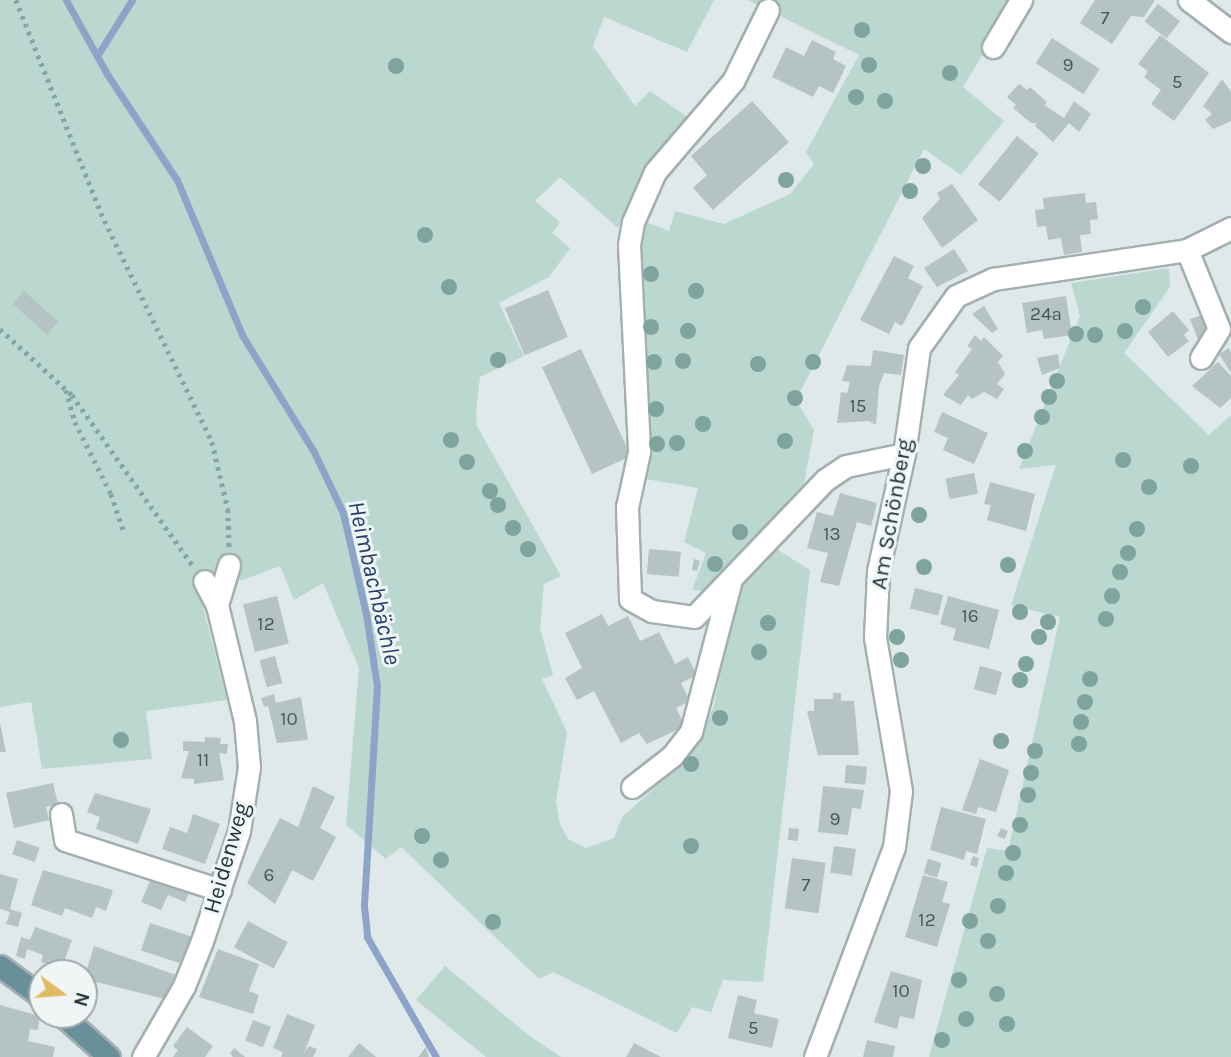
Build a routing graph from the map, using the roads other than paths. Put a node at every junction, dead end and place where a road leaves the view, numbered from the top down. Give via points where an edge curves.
1 (1021, 0) edge
2 (1189, 0) edge
3 (768, 10) dead end
4 (1231, 32) edge
5 (993, 47) dead end
6 (1231, 228) edge
7 (1187, 250) junction
8 (1201, 358) dead end
9 (904, 454) junction
10 (229, 565) road end
11 (730, 580) junction
12 (204, 581) road end
13 (217, 605) junction
14 (632, 787) dead end
15 (61, 814) dead end
16 (220, 890) junction
17 (0, 966) edge
18 (28, 987) edge
19 (78, 1029) edge
20 (109, 1057) edge
21 (143, 1057) edge
22 (816, 1057) edge

1 - 5 street
2 - 4 street
3 - 11 street via 733,81 655,172 633,222 629,245 639,452 627,507 630,599 652,611 694,617
6 - 7 street, Am Schönberg
7 - 8 street via 1219,329
7 - 9 street, Am Schönberg via 992,279 956,296 919,348
9 - 11 street via 846,466 825,480
9 - 22 street, Am Schönberg via 878,571 875,638 901,791 894,847
10 - 13 street
11 - 14 street via 691,732 672,756
12 - 13 street, Heidenweg
13 - 16 street, Heidenweg via 245,722 249,767 239,831
15 - 16 street via 65,840
16 - 21 street, Heidenweg via 184,986
17 - 18 main road
19 - 20 main road

